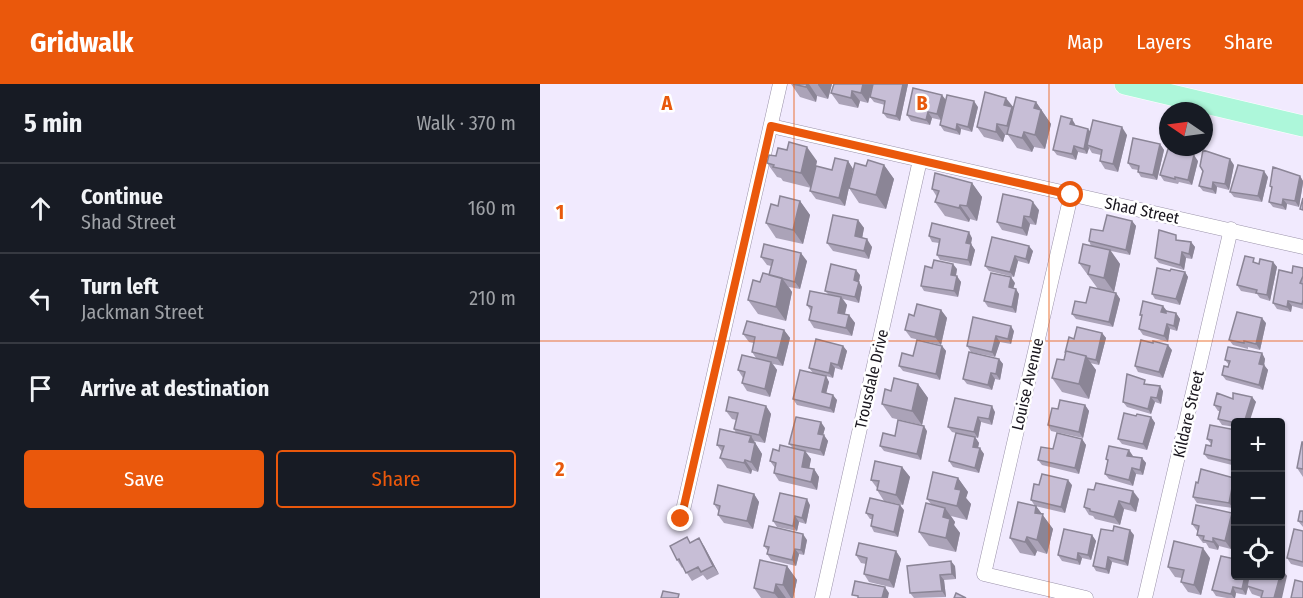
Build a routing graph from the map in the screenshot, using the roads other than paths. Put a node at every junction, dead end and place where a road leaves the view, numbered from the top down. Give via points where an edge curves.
1 (780, 84) edge
2 (1125, 84) edge
3 (771, 126) junction
4 (1303, 126) edge
5 (920, 160) junction
6 (1071, 195) junction
7 (1231, 229) junction
8 (1303, 247) edge
9 (681, 519) dead end
10 (822, 598) edge
11 (1086, 598) edge
12 (1145, 598) edge

1 - 3 street
2 - 4 main road
3 - 5 street, Shad Street
3 - 9 street
5 - 6 street, Shad Street
5 - 10 street, Trousdale Drive
6 - 7 street, Shad Street
6 - 11 street, Louise Avenue via 984,574
7 - 8 street, Shad Street
7 - 12 street, Kildare Street

